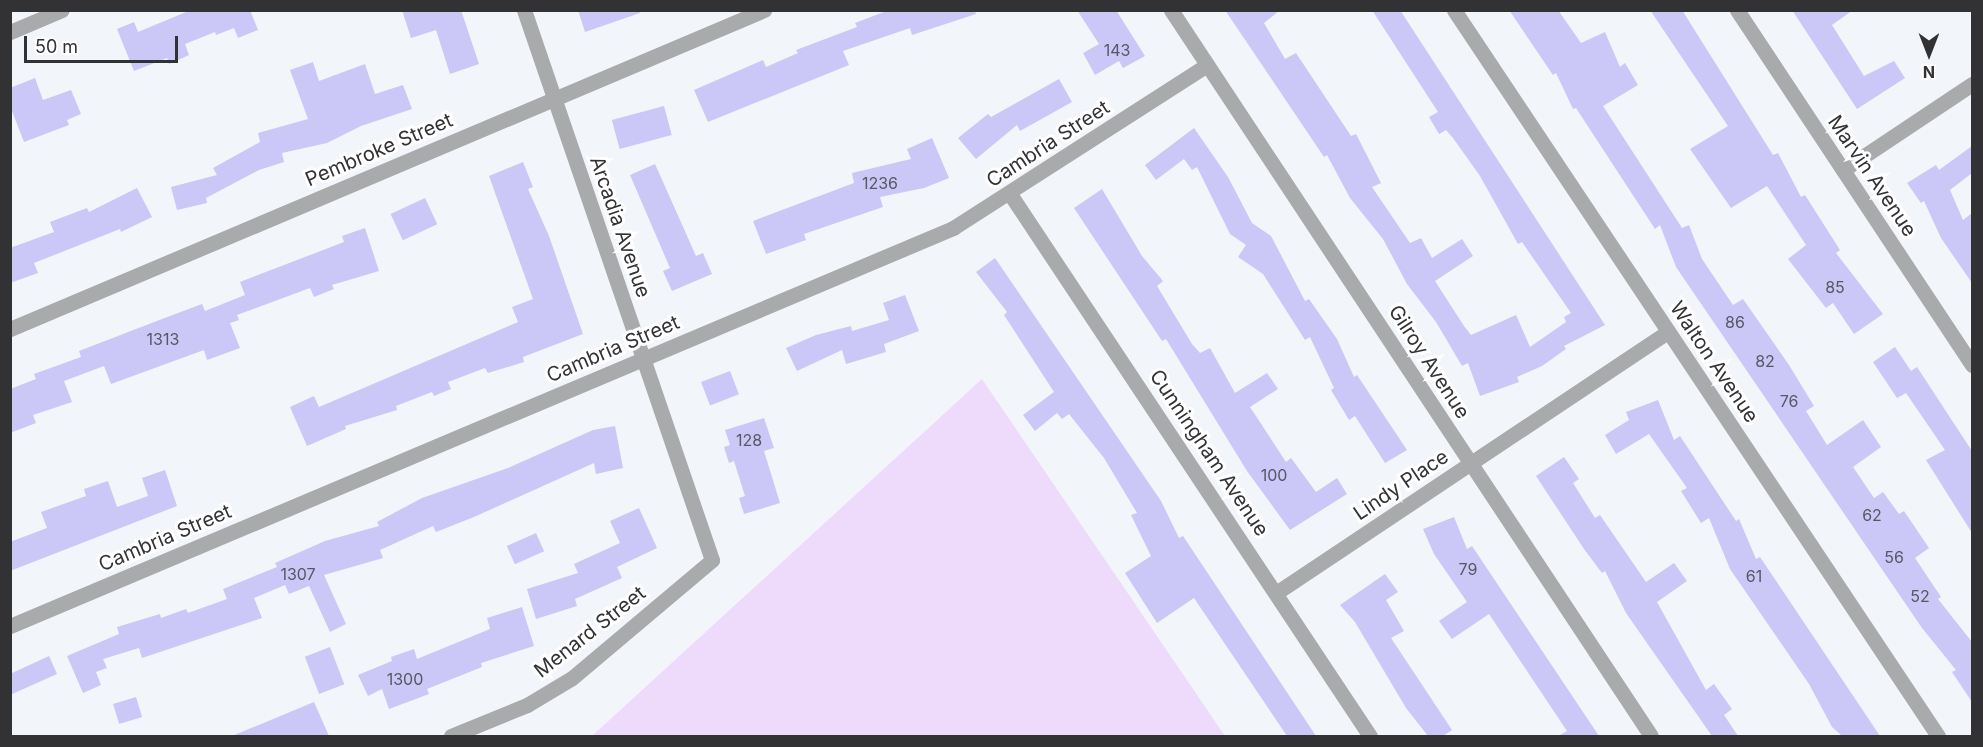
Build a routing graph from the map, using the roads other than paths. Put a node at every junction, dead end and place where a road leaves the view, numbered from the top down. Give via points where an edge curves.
1 (62, 10) edge
2 (524, 10) edge
3 (764, 10) edge
4 (1171, 10) edge
5 (1454, 10) edge
6 (1737, 10) edge
7 (10, 32) edge
8 (1207, 65) junction
9 (1972, 84) edge
10 (554, 99) junction
11 (1843, 170) junction
12 (1010, 194) junction
13 (10, 329) edge
14 (1668, 332) junction
15 (643, 359) junction
16 (1972, 364) edge
17 (1470, 463) junction
18 (712, 560) joint
19 (1276, 593) junction
20 (10, 626) edge
21 (451, 736) edge
22 (1370, 736) edge
23 (1651, 736) edge
24 (1938, 736) edge

1 - 7 street
2 - 10 street, Arcadia Avenue
3 - 10 street, Pembroke Street
4 - 8 street, Gilroy Avenue
5 - 14 street, Walton Avenue
6 - 11 street, Marvin Avenue
8 - 12 street, Cambria Street
8 - 17 street, Gilroy Avenue
9 - 11 street
10 - 13 street, Pembroke Street
10 - 15 street, Arcadia Avenue
11 - 16 street, Marvin Avenue
12 - 15 street, Cambria Street via 953,228
12 - 19 street, Cunningham Avenue
14 - 17 street, Lindy Place
14 - 24 street, Walton Avenue
15 - 18 street, Arcadia Avenue
15 - 20 street, Cambria Street
17 - 19 street, Lindy Place
17 - 23 street, Gilroy Avenue
18 - 21 street, Menard Street via 572,678 527,705
19 - 22 street, Cunningham Avenue

